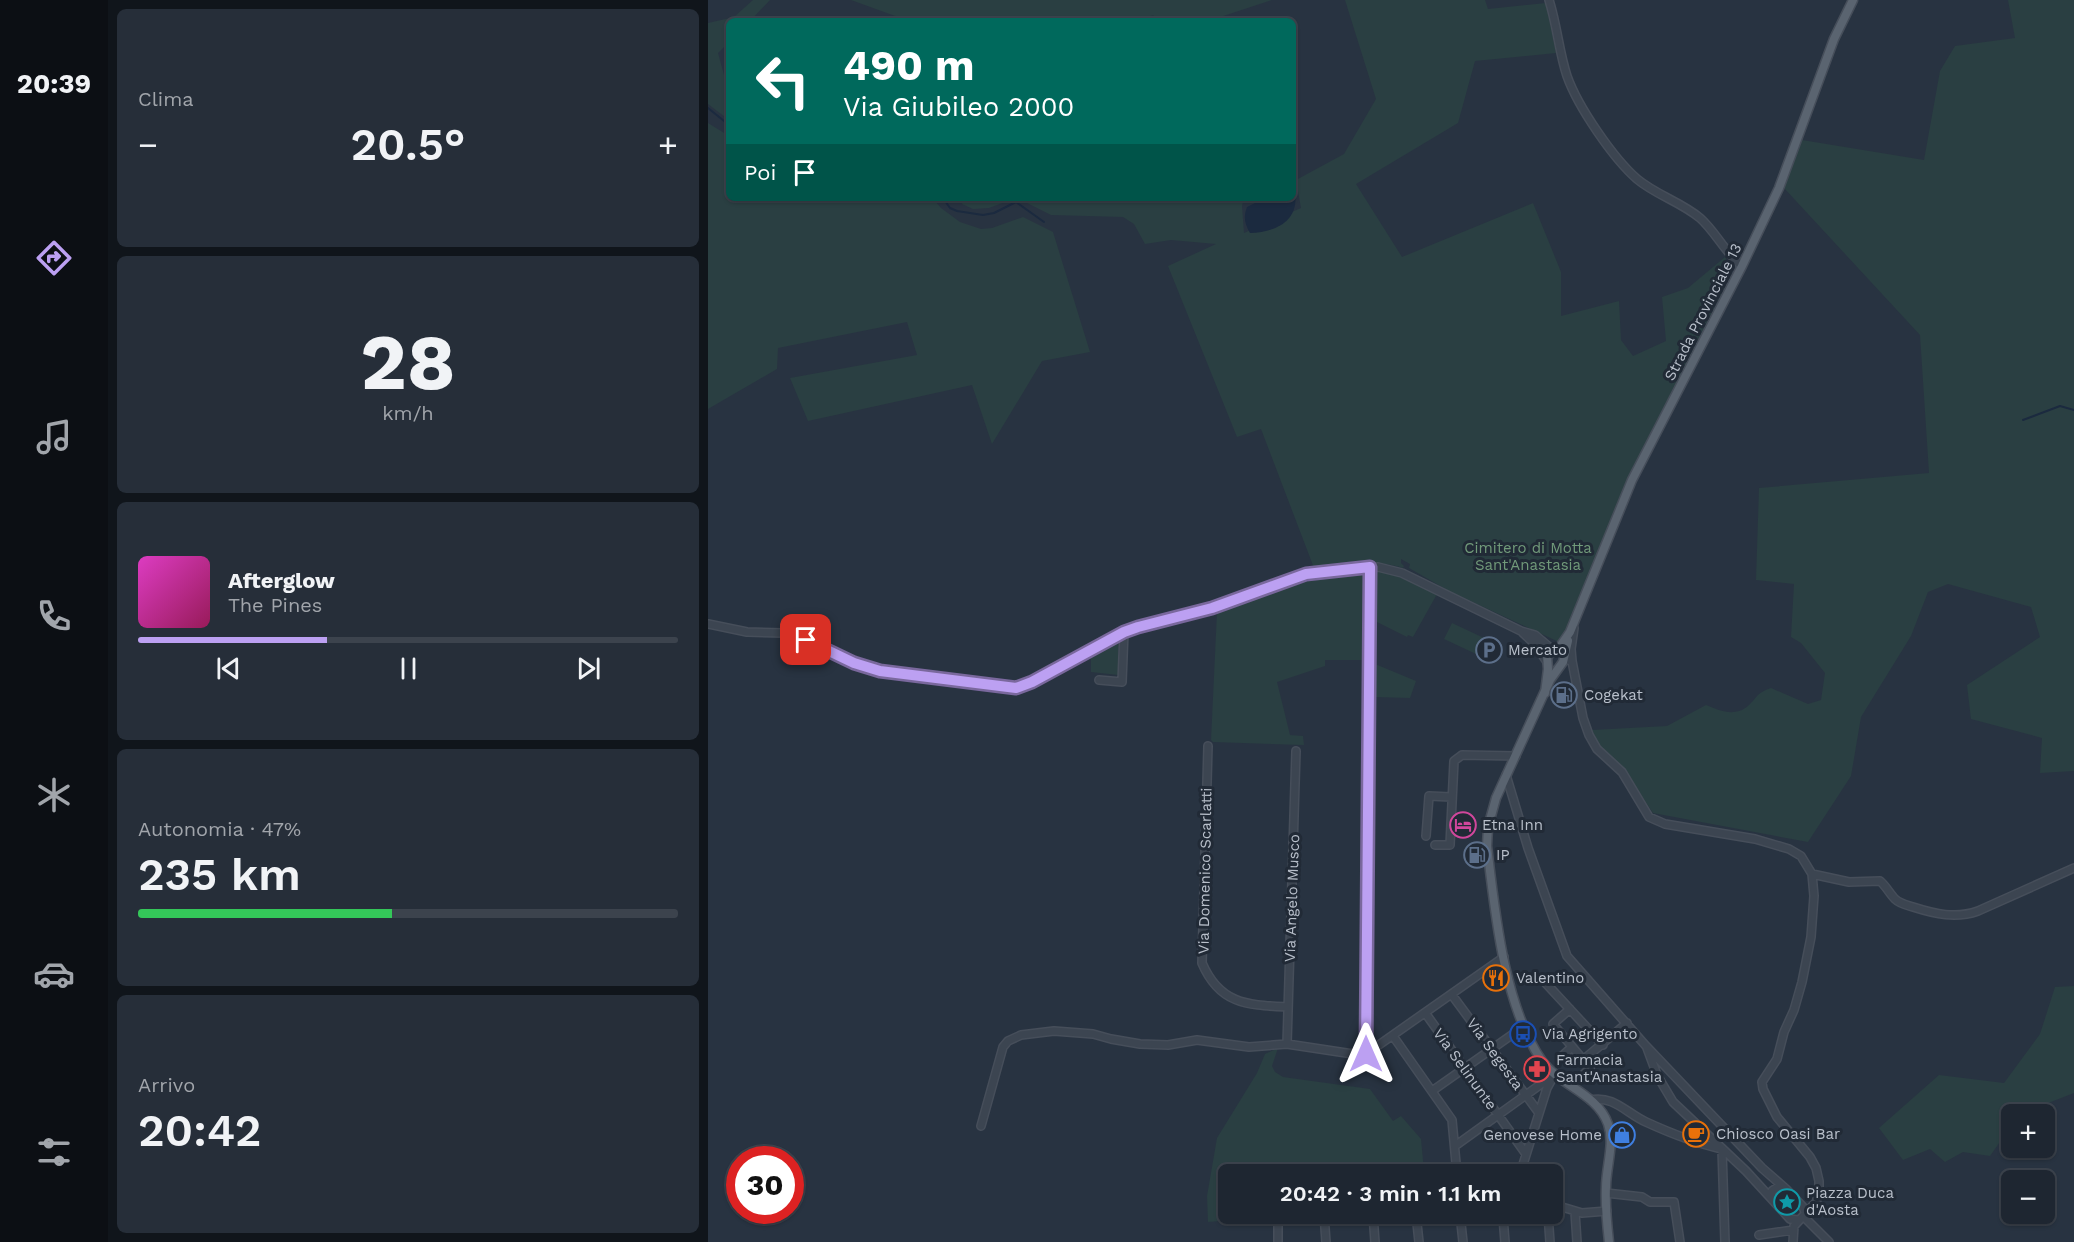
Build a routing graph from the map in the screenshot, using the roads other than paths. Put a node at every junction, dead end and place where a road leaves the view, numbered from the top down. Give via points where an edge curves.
1 (1549, 0) edge
2 (1853, 0) edge
3 (1742, 266) junction
4 (1370, 567) junction
5 (1575, 619) junction
6 (708, 624) edge
7 (1521, 631) junction
8 (1124, 632) junction
9 (1570, 632) junction
10 (1555, 651) junction
11 (1566, 659) junction
12 (1547, 663) junction
13 (1558, 668) junction
14 (1099, 680) dead end
15 (1545, 693) junction
16 (1208, 746) dead end
17 (1296, 751) dead end
18 (1516, 756) junction
19 (1506, 775) junction
20 (1451, 797) junction
21 (1426, 836) dead end
22 (1435, 845) dead end
23 (2074, 868) edge
24 (1812, 874) junction
25 (1504, 957) junction
26 (1541, 978) dead end
27 (1452, 995) junction
28 (1288, 1007) junction
29 (1570, 1009) junction
30 (1426, 1014) junction
31 (1627, 1023) junction
32 (1523, 1027) junction
33 (1393, 1036) junction
34 (1287, 1044) junction
35 (1603, 1045) junction
36 (1646, 1046) junction
37 (1572, 1047) junction
38 (1491, 1049) junction
39 (1366, 1054) junction
40 (1561, 1057) dead end
41 (1583, 1060) junction
42 (1665, 1065) junction
43 (1464, 1068) junction
44 (1555, 1074) junction
45 (1657, 1075) junction
46 (1581, 1077) dead end
47 (1432, 1091) junction
48 (1525, 1095) junction
49 (1590, 1100) junction
50 (1539, 1113) junction
51 (1498, 1114) junction
52 (981, 1126) dead end
53 (1455, 1146) junction
54 (1722, 1149) junction
55 (1526, 1154) junction
56 (1456, 1164) edge
57 (1523, 1164) edge
58 (1782, 1185) junction
59 (1606, 1193) junction
60 (1770, 1197) junction
61 (1563, 1208) edge
62 (1607, 1210) junction
63 (1575, 1212) junction
64 (1803, 1217) junction
65 (1278, 1224) edge
66 (1325, 1224) edge
67 (1374, 1224) edge
68 (1417, 1224) edge
69 (1461, 1224) edge
70 (1504, 1224) edge
71 (1549, 1224) edge
72 (1793, 1230) junction
73 (1759, 1235) dead end
74 (1278, 1242) edge
75 (1326, 1242) edge
76 (1375, 1242) edge
77 (1419, 1242) edge
78 (1462, 1242) edge
79 (1505, 1242) edge
80 (1550, 1242) edge
81 (1577, 1242) edge
82 (1608, 1242) edge
83 (1680, 1242) edge
84 (1725, 1242) edge
85 (1793, 1242) edge
86 (1829, 1242) edge

1 - 3 street via 1571,86 1614,154 1637,178 1707,225
2 - 3 main road, Strada Provinciale 13 via 1834,39 1779,188
3 - 5 main road, Strada Provinciale 13 via 1632,480
4 - 7 street via 1402,573
4 - 8 street via 1306,574 1212,608
4 - 39 street
5 - 9 main road, Strada Provinciale 13
5 - 11 street
6 - 8 street via 796,636 880,671 1016,688
7 - 10 street via 1535,635
7 - 12 street
8 - 14 street via 1122,682
9 - 10 main road
9 - 11 main road
10 - 11 main road
10 - 12 main road via 1549,654
11 - 13 main road
11 - 24 street via 1589,735 1597,749 1622,772 1649,817 1665,824 1755,839 1789,849 1801,856
12 - 13 main road
12 - 15 main road
13 - 15 main road
15 - 18 main road
16 - 28 street, Via Domenico Scarlatti via 1202,963 1210,980 1239,1002
17 - 28 street, Via Angelo Musco
18 - 19 main road
18 - 20 street via 1456,758
19 - 25 main road via 1491,813 1487,838
19 - 31 street via 1567,956
20 - 21 street via 1429,796
20 - 22 street via 1450,845
23 - 24 street via 1978,911 1953,916 1902,903 1880,880 1849,882
24 - 64 street via 1811,938 1804,974 1777,1059 1762,1082 1777,1117 1816,1168 1819,1195
25 - 27 street
25 - 32 main road
26 - 29 street
27 - 30 street
27 - 38 street, Via Segesta
28 - 34 street, Via Angelo Musco
29 - 35 street
29 - 37 street via 1553,1024
30 - 33 street
30 - 43 street, Via Selinunte
31 - 35 street
31 - 36 street
32 - 38 street
32 - 44 main road
33 - 39 street
33 - 47 street
34 - 39 street
34 - 52 street via 1249,1047 1197,1040 1168,1045 1111,1040 1080,1032 1021,1035 1003,1047
35 - 41 street
36 - 42 street
36 - 45 street
37 - 40 street
37 - 41 street
38 - 43 street
38 - 48 street, Via Segesta
41 - 46 street via 1590,1068
42 - 45 street
42 - 58 street
43 - 47 street
43 - 51 street, Via Selinunte
44 - 48 street
44 - 49 main road
44 - 50 street via 1546,1088
45 - 54 street via 1673,1102
47 - 53 street via 1452,1120
48 - 50 street, Via Segesta
48 - 51 street
49 - 54 street via 1614,1102 1642,1120 1699,1144
49 - 59 main road via 1605,1117 1611,1135
50 - 55 street
51 - 53 street
51 - 55 street, Via Selinunte
53 - 56 street
54 - 60 street
54 - 84 street
55 - 57 street
58 - 60 street
58 - 64 street via 1803,1207
59 - 62 main road
59 - 83 street via 1642,1197 1650,1202 1674,1202
60 - 64 street via 1790,1219
61 - 63 street
62 - 63 street
62 - 82 main road
63 - 81 street
64 - 72 street
64 - 86 street
65 - 74 street
66 - 75 street
67 - 76 street
68 - 77 street
69 - 78 street
70 - 79 street
71 - 80 street
72 - 73 street
72 - 85 street

